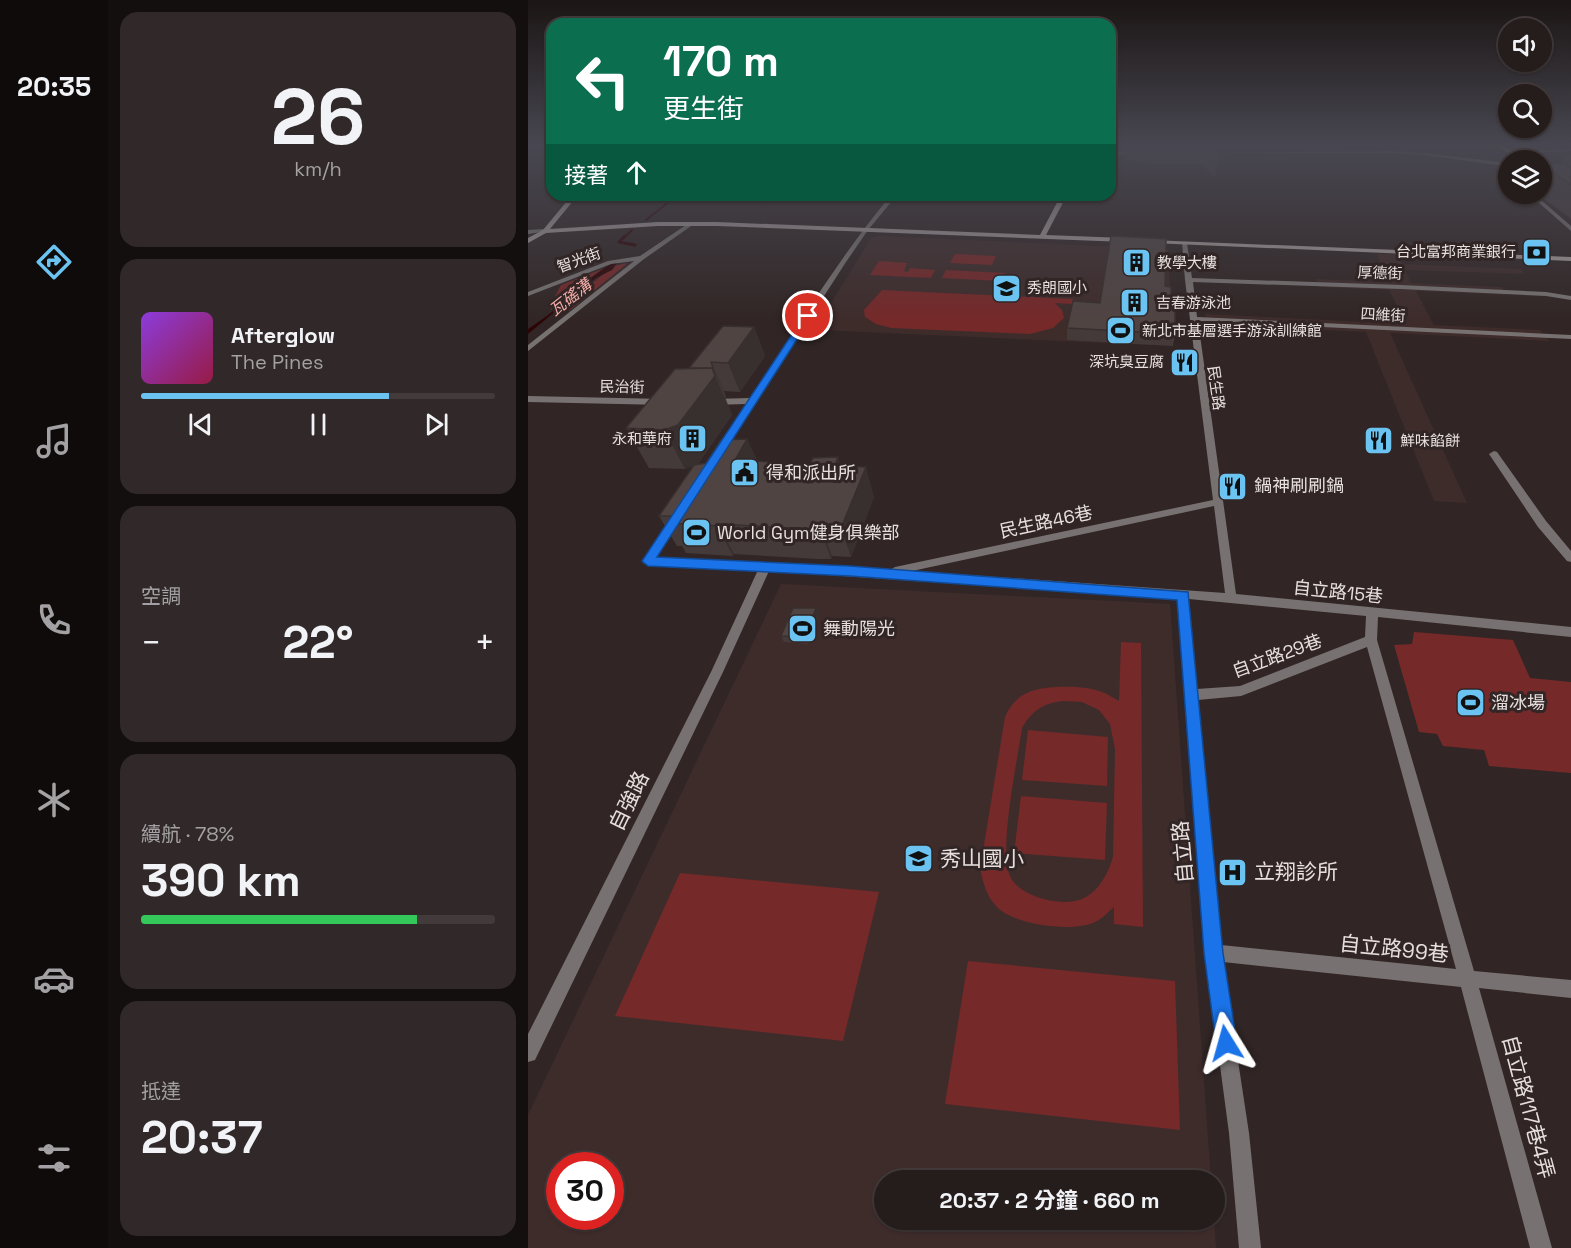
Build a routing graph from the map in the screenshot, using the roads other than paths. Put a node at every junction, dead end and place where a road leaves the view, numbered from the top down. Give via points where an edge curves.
1 (567, 204) edge
2 (886, 204) edge
3 (1059, 204) edge
4 (1543, 204) edge
5 (691, 224) junction
6 (1571, 228) edge
7 (866, 229) junction
8 (545, 231) junction
9 (528, 232) edge
10 (1042, 237) junction
11 (528, 241) edge
12 (1136, 241) edge
13 (1148, 241) edge
14 (1184, 243) junction
15 (642, 258) junction
16 (1571, 259) edge
17 (1188, 280) junction
18 (528, 294) edge
19 (1571, 298) edge
20 (1193, 319) junction
21 (1571, 337) edge
22 (528, 349) edge
23 (528, 399) edge
24 (752, 401) junction
25 (670, 402) edge
26 (705, 403) edge
27 (1494, 454) dead end
28 (711, 465) edge
29 (1219, 502) junction
30 (684, 507) edge
31 (1571, 558) edge
32 (765, 567) junction
33 (879, 574) junction
34 (1183, 596) junction
35 (1231, 598) junction
36 (1372, 614) junction
37 (1571, 632) edge
38 (1371, 639) junction
39 (1193, 695) junction
40 (1214, 953) junction
41 (1467, 979) junction
42 (1571, 989) edge
43 (528, 1053) edge
44 (1250, 1248) edge
45 (1541, 1248) edge

1 - 8 street
2 - 7 street
3 - 10 street
4 - 6 street
5 - 7 street
5 - 8 street
5 - 15 street
7 - 10 street
7 - 24 street
8 - 9 street
8 - 11 street
10 - 12 street
13 - 14 street
14 - 16 street
14 - 17 street, 民生路
15 - 18 street, 智光街 via 610,262
15 - 22 street
17 - 19 street, 厚德街 via 1412,287
17 - 20 street, 民生路
20 - 21 street, 四維街
20 - 29 street, 民生路
23 - 25 street, 民治街
24 - 26 street
24 - 28 street
27 - 31 street via 1542,524
29 - 33 street, 民生路46巷
29 - 35 street
30 - 32 street via 648,561
32 - 33 street
32 - 43 street, 自強路
33 - 34 street
34 - 35 street
34 - 39 street, 自立路
35 - 36 street, 自立路15巷
36 - 37 street, 自立路15巷
36 - 38 street, 自立路117巷4弄
38 - 39 street, 自立路29巷 via 1241,691
38 - 41 street, 自立路117巷4弄
39 - 40 street, 自立路
40 - 41 street, 自立路99巷
40 - 44 street, 自立路 via 1239,1133
41 - 42 street, 自立路99巷
41 - 45 street, 自立路117巷4弄

